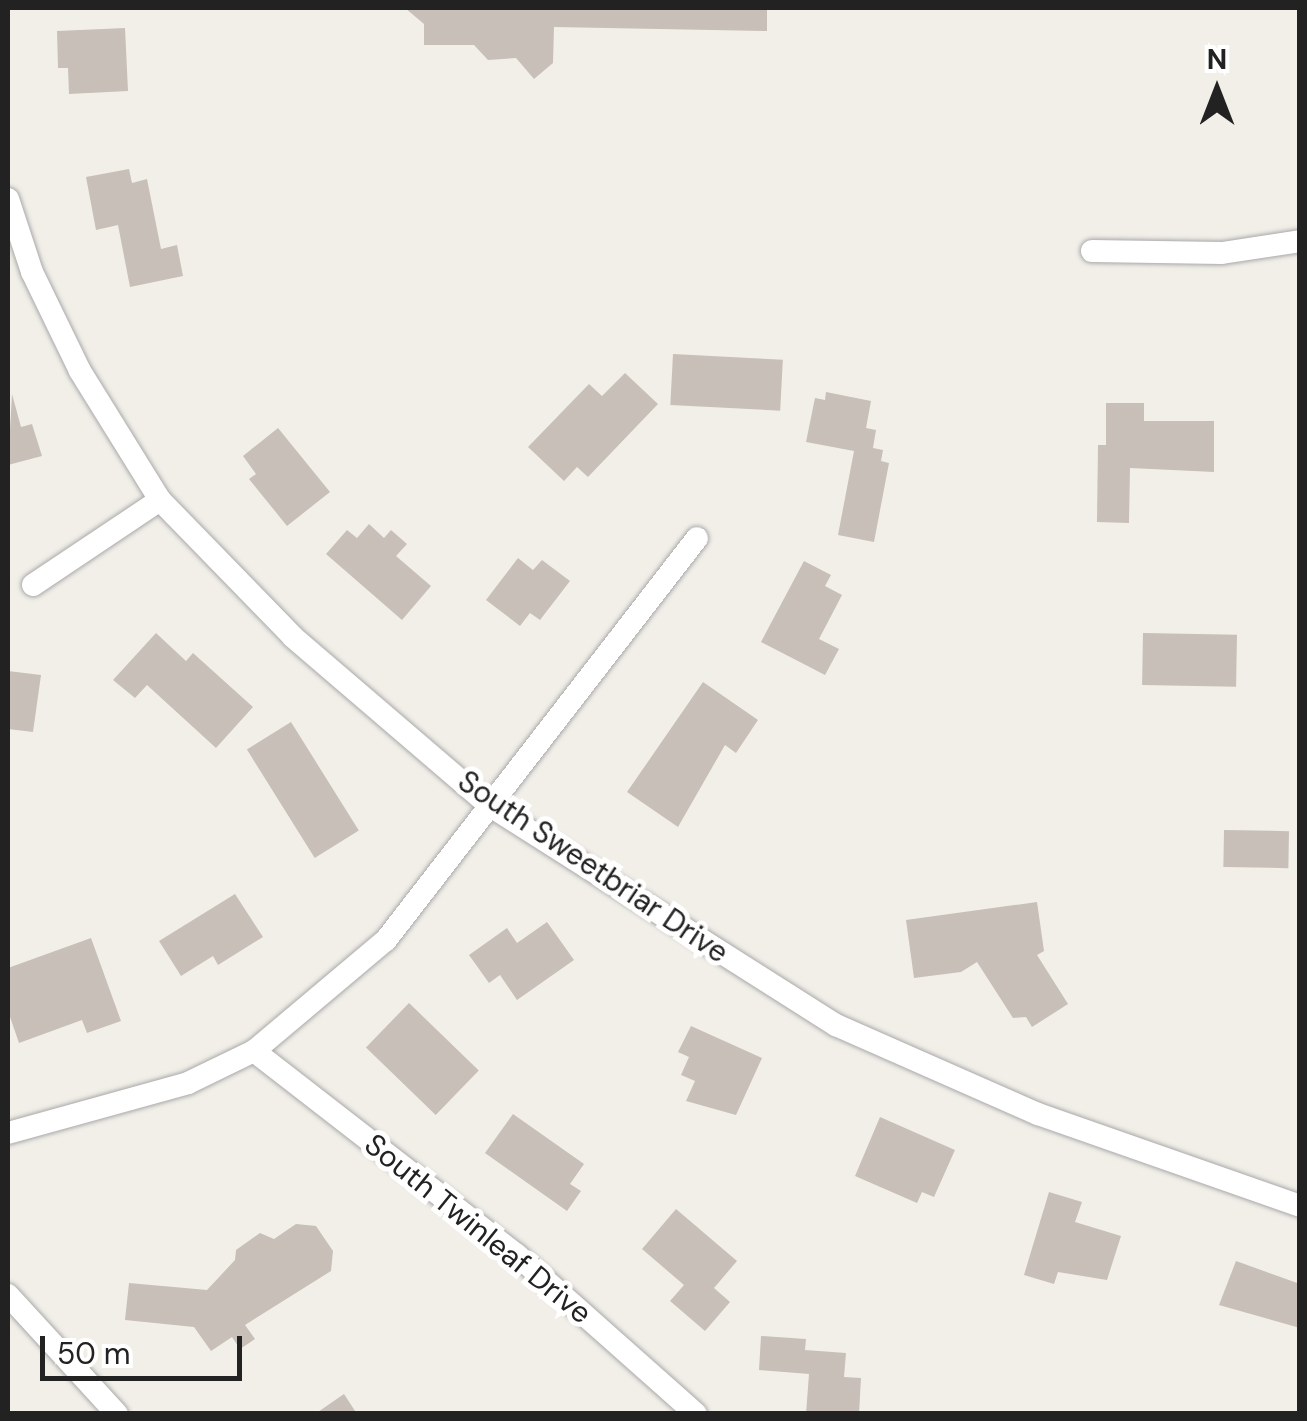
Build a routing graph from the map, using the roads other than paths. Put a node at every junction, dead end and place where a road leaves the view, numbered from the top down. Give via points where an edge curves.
1 (8, 199) edge
2 (1300, 241) edge
3 (1092, 251) dead end
4 (160, 500) junction
5 (698, 538) dead end
6 (33, 585) dead end
7 (489, 805) junction
8 (254, 1051) junction
9 (8, 1133) edge
10 (1300, 1206) edge
11 (8, 1295) edge
12 (117, 1414) edge
13 (696, 1414) edge

1 - 4 street, South Sweetbriar Drive via 32,272 80,371
2 - 3 street via 1222,253
4 - 6 street
4 - 7 street, South Sweetbriar Drive via 293,637
5 - 7 street
7 - 8 street via 386,940
7 - 10 street, South Sweetbriar Drive via 836,1025 1038,1114
8 - 9 street via 188,1083
8 - 13 street, South Twinleaf Drive via 517,1254
11 - 12 street

